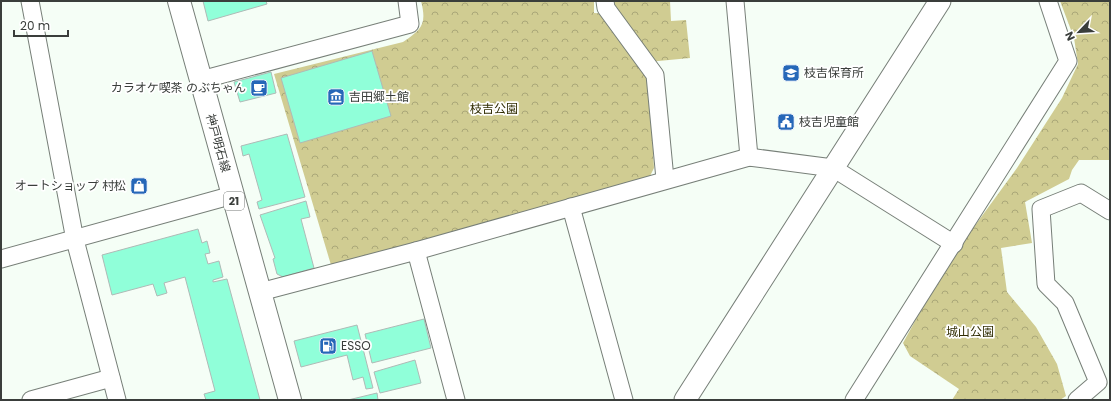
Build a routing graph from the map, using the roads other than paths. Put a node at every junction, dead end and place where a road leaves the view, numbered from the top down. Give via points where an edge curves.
1 (30, 1) edge
2 (179, 1) edge
3 (407, 1) edge
4 (605, 1) edge
5 (735, 1) edge
6 (940, 1) edge
7 (1048, 1) edge
8 (201, 80) junction
9 (749, 157) junction
10 (833, 168) junction
11 (665, 179) junction
12 (233, 195) junction
13 (571, 207) junction
14 (1110, 211) edge
15 (75, 240) junction
16 (954, 244) junction
17 (416, 251) junction
18 (1, 259) edge
19 (260, 292) junction
20 (111, 378) junction
21 (30, 400) edge
22 (117, 400) edge
23 (290, 400) edge
24 (456, 400) edge
25 (624, 400) edge
26 (685, 400) edge
27 (854, 400) edge
28 (1077, 400) edge

1 - 15 street
2 - 8 main road, 神戸明石線 / 21
3 - 8 street via 410,24
4 - 11 street via 606,8 655,75
5 - 9 street
6 - 10 street
7 - 16 street via 1068,61
8 - 12 main road, 神戸明石線 / 21
9 - 10 street
9 - 11 street
10 - 16 street
10 - 26 street
11 - 13 street
12 - 15 street
12 - 19 main road, 神戸明石線 / 21
13 - 17 street
13 - 25 street
14 - 28 street via 1081,193 1041,209 1046,284 1065,303 1098,382
15 - 18 street
15 - 20 street
16 - 27 street
17 - 19 street
17 - 24 street
19 - 23 main road, 神戸明石線 / 21
20 - 21 street
20 - 22 street

